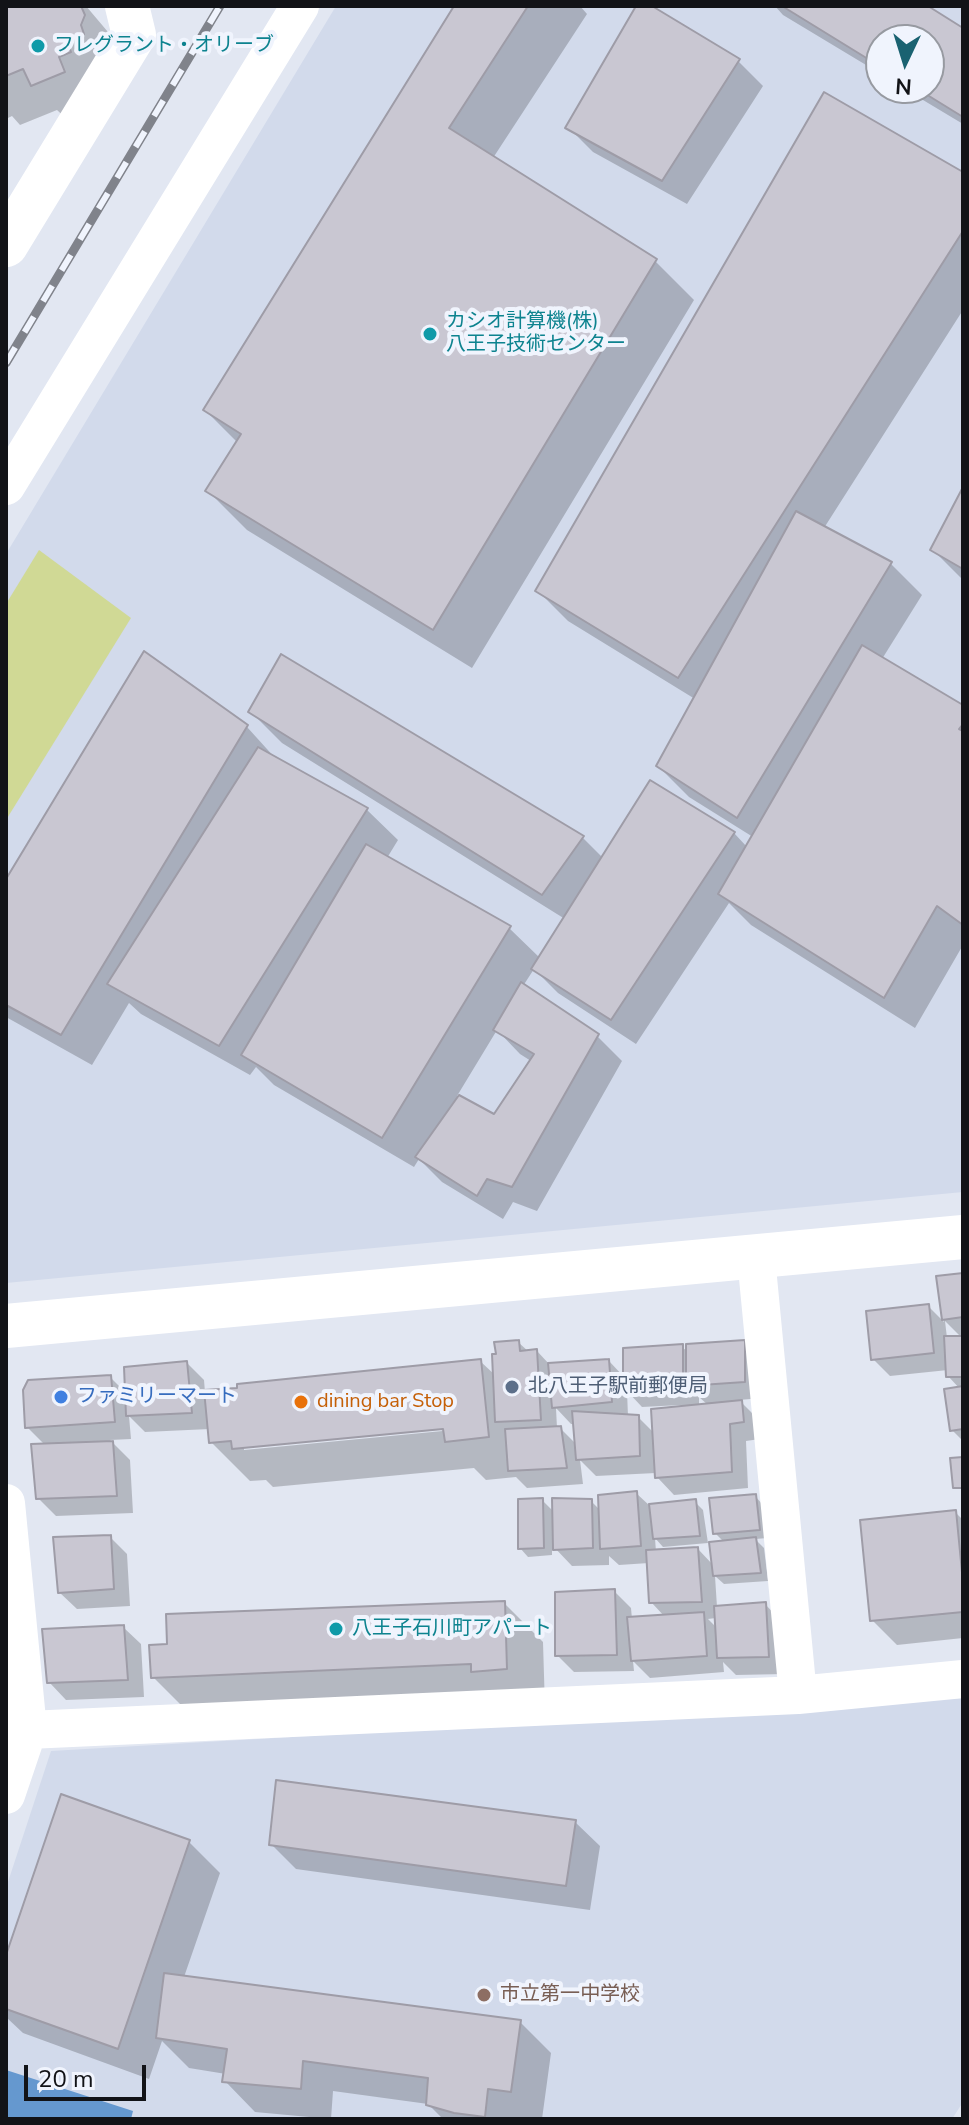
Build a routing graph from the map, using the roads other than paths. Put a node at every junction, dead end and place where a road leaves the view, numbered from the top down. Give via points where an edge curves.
1 (300, 6) edge
2 (137, 16) edge
3 (6, 245) edge
4 (6, 486) edge
5 (963, 1237) edge
6 (756, 1257) junction
7 (6, 1326) edge
8 (6, 1503) edge
9 (963, 1679) edge
10 (798, 1695) junction
11 (17, 1730) edge
12 (6, 1795) edge

1 - 4 street
2 - 3 street
5 - 6 street
6 - 7 street
6 - 10 street
8 - 11 street
9 - 10 street
10 - 11 street
11 - 12 street

